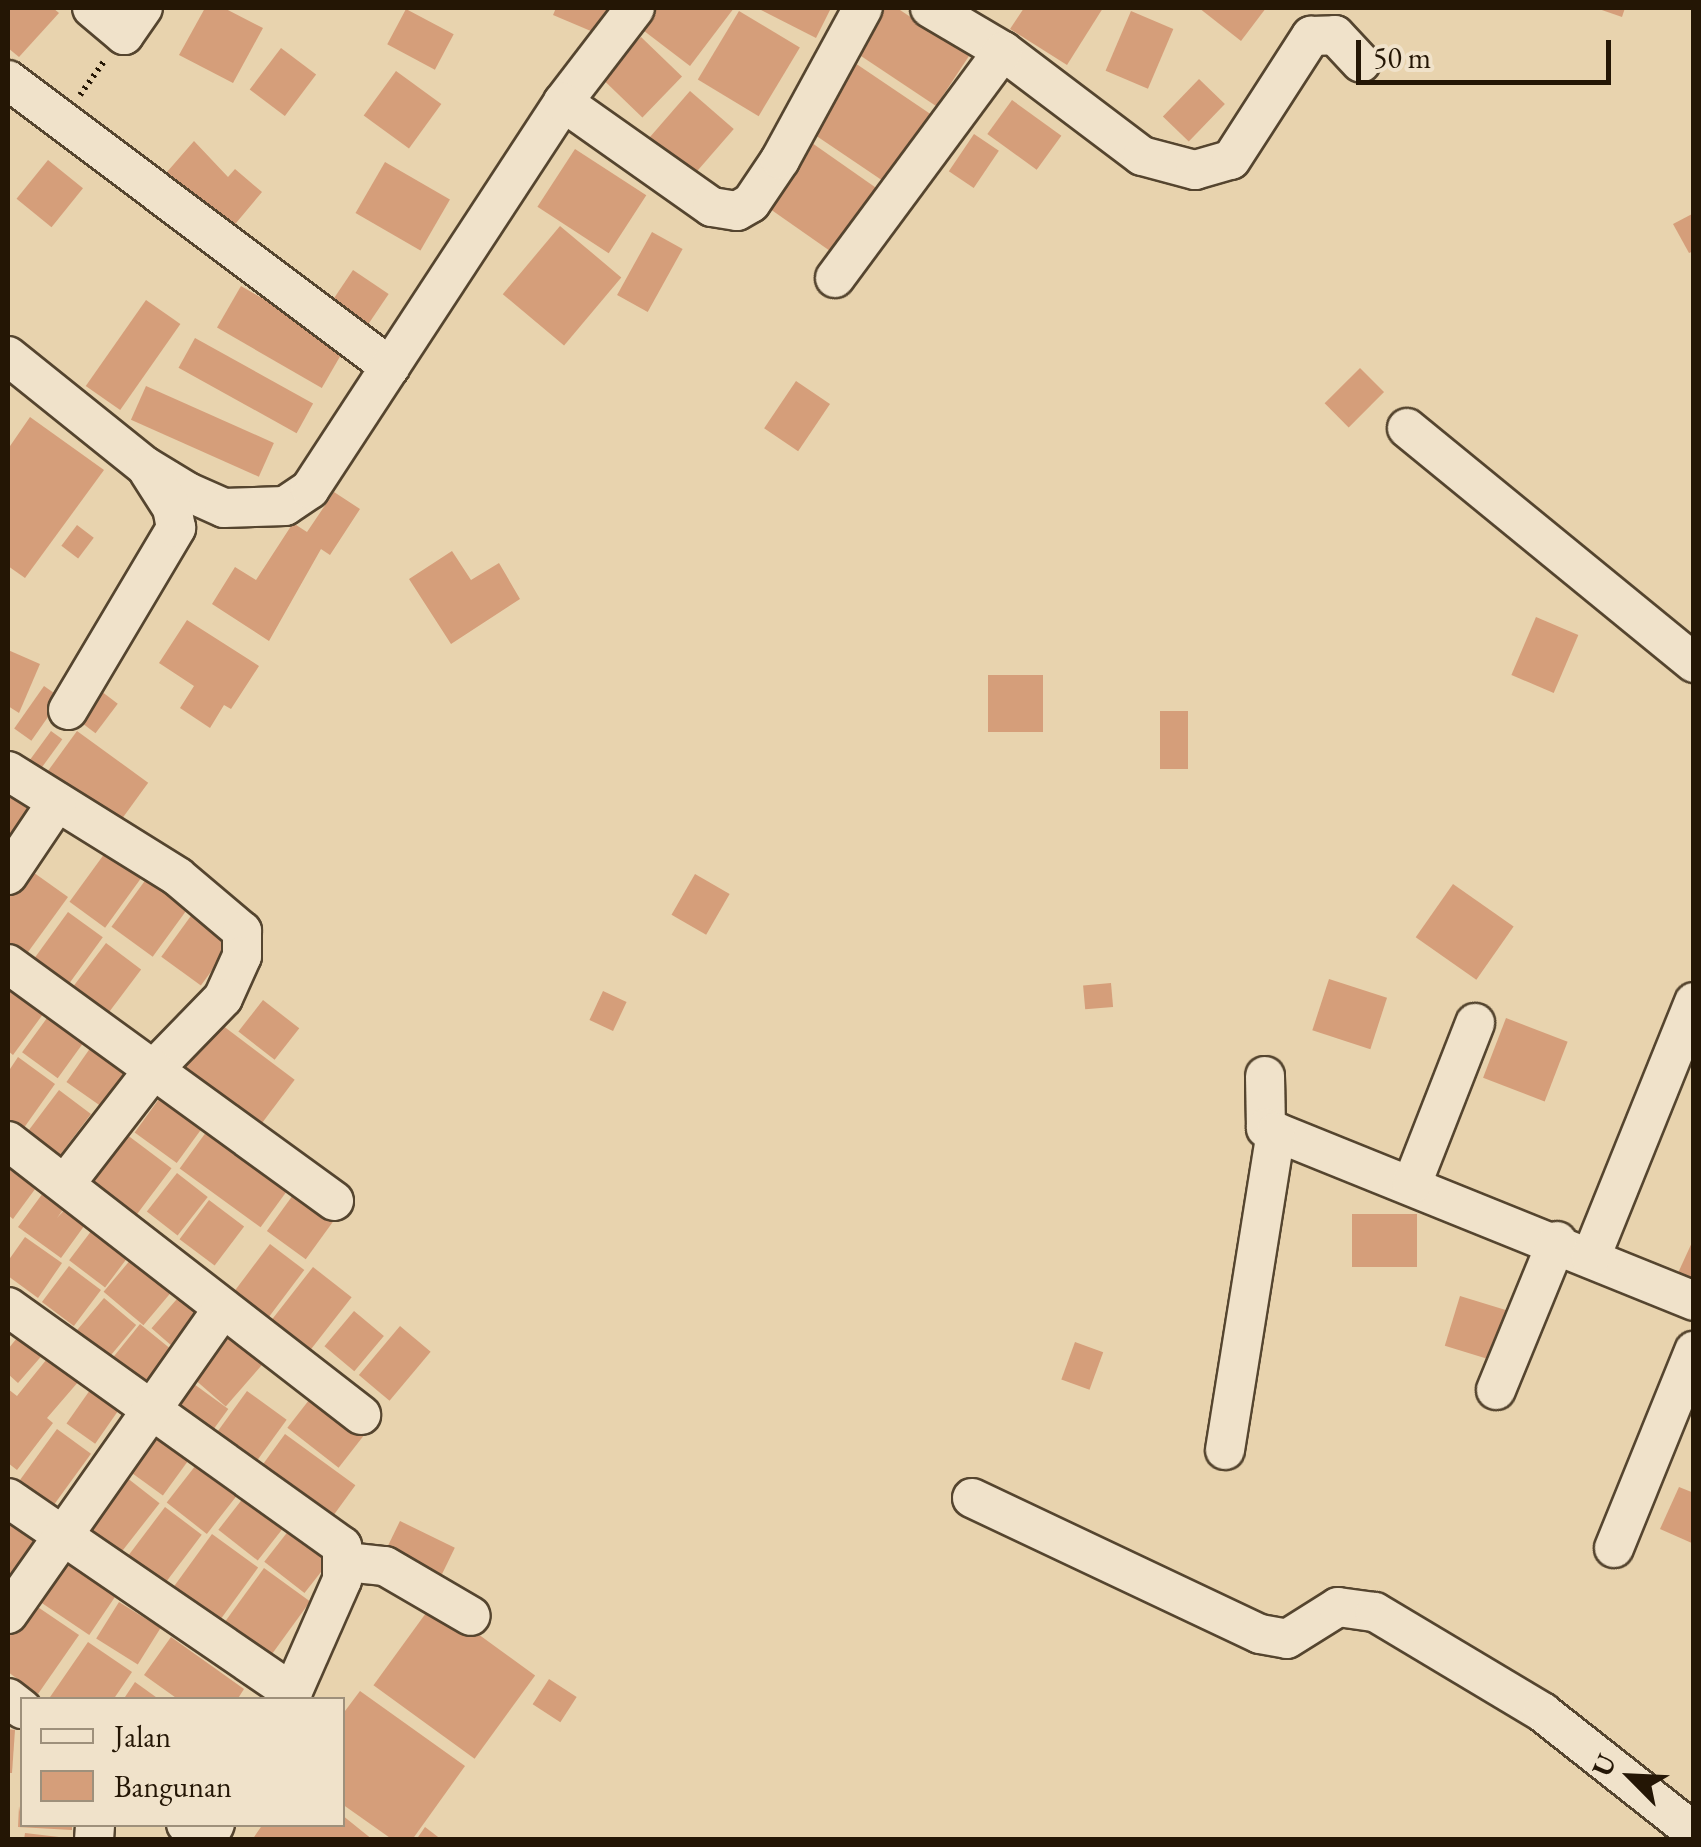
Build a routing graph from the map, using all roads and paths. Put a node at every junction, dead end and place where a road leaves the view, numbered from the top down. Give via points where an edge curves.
1 (92, 8) edge
2 (635, 8) edge
3 (863, 8) edge
4 (930, 8) edge
5 (134, 21) edge
6 (1003, 51) junction
7 (1362, 63) dead end
8 (8, 80) edge
9 (564, 102) junction
10 (61, 122) junction
11 (835, 278) dead end
12 (390, 367) junction
13 (13, 374) edge
14 (1407, 428) dead end
15 (144, 466) junction
16 (1694, 663) edge
17 (68, 710) dead end
18 (8, 771) edge
19 (57, 802) junction
20 (8, 875) edge
21 (8, 964) edge
22 (1694, 1002) edge
23 (1476, 1024) dead end
24 (154, 1070) junction
25 (1265, 1076) dead end
26 (1276, 1132) junction
27 (8, 1141) edge
28 (66, 1184) junction
29 (1412, 1184) junction
30 (334, 1201) dead end
31 (1557, 1241) junction
32 (1591, 1257) junction
33 (1694, 1301) edge
34 (8, 1307) edge
35 (222, 1310) junction
36 (1694, 1351) edge
37 (1496, 1390) dead end
38 (151, 1412) junction
39 (361, 1415) dead end
40 (1224, 1450) dead end
41 (8, 1498) edge
42 (972, 1498) dead end
43 (60, 1537) junction
44 (1614, 1548) dead end
45 (346, 1562) junction
46 (8, 1614) edge
47 (471, 1616) dead end
48 (291, 1696) edge
49 (1694, 1832) edge

1 - 5 street
2 - 9 street
3 - 9 street via 780,160 751,203 737,211 712,207
4 - 6 street
5 - 10 path
6 - 7 street via 1142,156 1195,170 1231,160 1311,36 1335,34
6 - 11 street
8 - 10 street
9 - 12 street
10 - 12 street
12 - 15 street via 310,489 285,506 224,508
13 - 15 street
14 - 16 street
15 - 17 street via 172,508 176,528
18 - 19 street
19 - 20 street
19 - 24 street via 178,877 242,930 242,956 223,998
21 - 24 street
22 - 32 street
23 - 29 street
24 - 28 street
24 - 30 street
25 - 26 street via 1266,1128
26 - 29 street
26 - 40 street
27 - 28 street
28 - 35 street
29 - 31 street
31 - 32 street
31 - 37 street
32 - 33 street
34 - 38 street
35 - 38 street
35 - 39 street
36 - 44 street
38 - 43 street
38 - 45 street via 335,1536
41 - 43 street
42 - 49 street via 1260,1634 1287,1639 1338,1607 1375,1612 1542,1712
43 - 46 street
43 - 48 street
45 - 47 street via 386,1566
45 - 48 street

